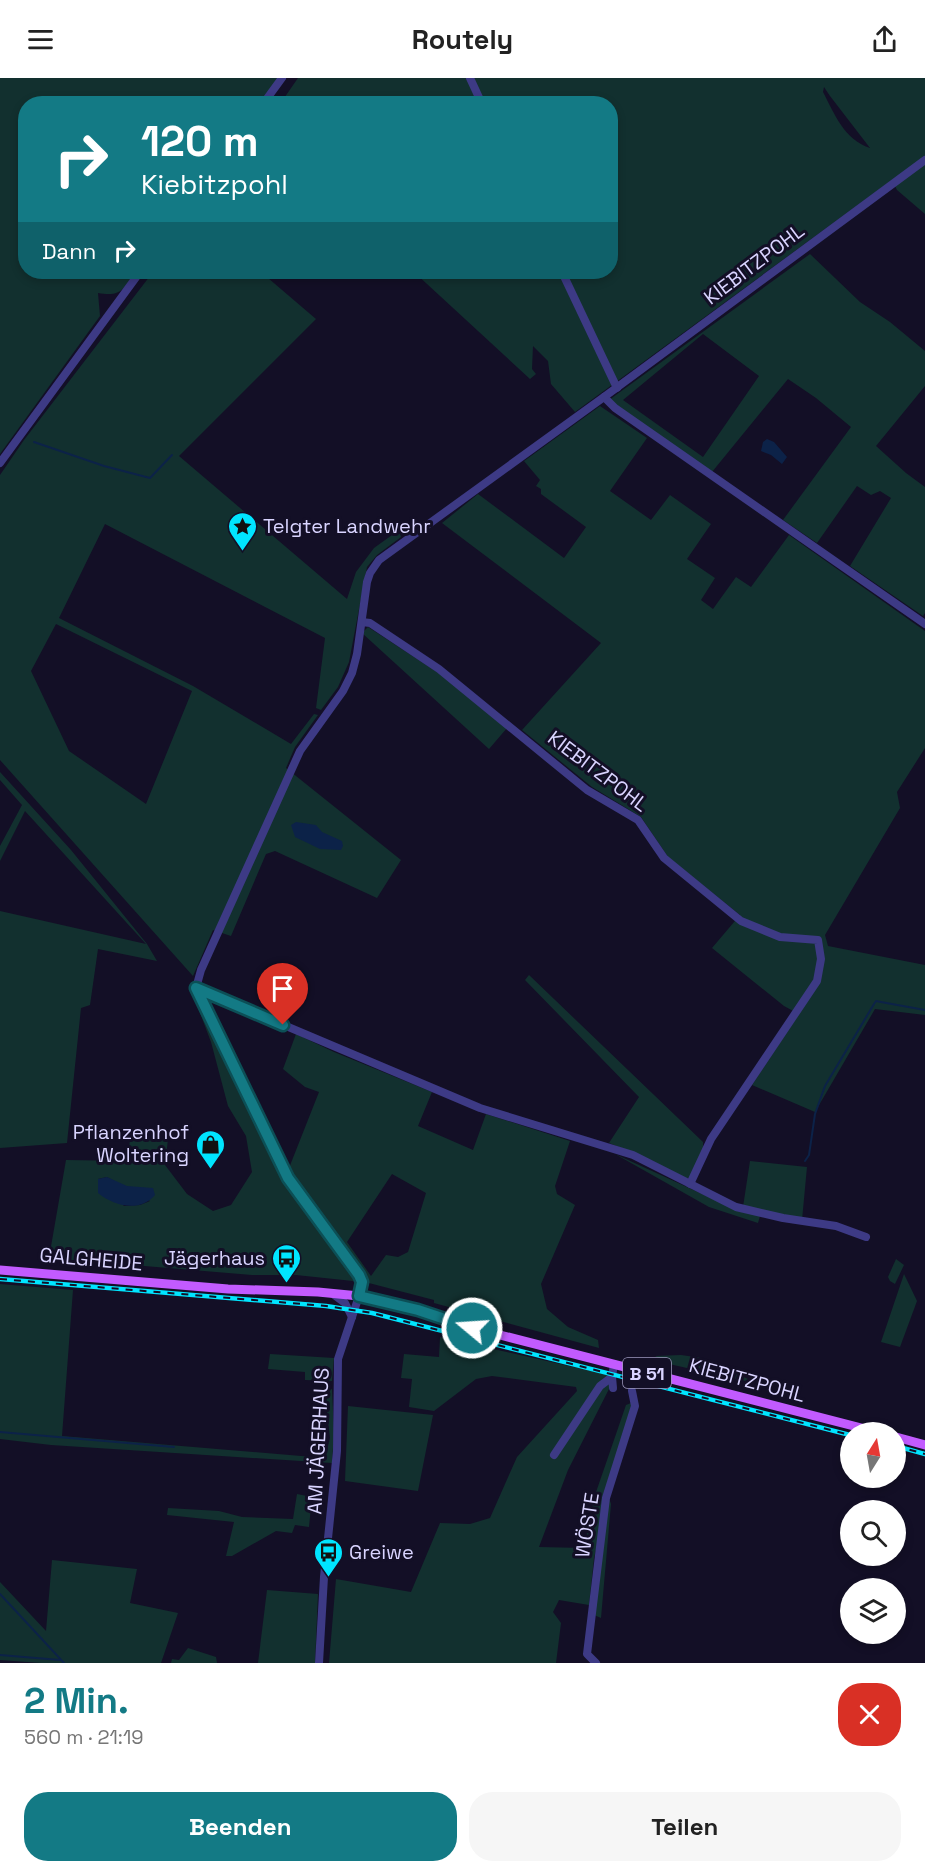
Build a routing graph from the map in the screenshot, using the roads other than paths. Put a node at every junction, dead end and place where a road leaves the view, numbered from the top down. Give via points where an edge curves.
1 (282, 78) edge
2 (470, 78) edge
3 (269, 96) edge
4 (478, 96) edge
5 (925, 160) edge
6 (135, 279) edge
7 (565, 279) edge
8 (617, 388) junction
9 (604, 397) junction
10 (0, 463) edge
11 (362, 622) junction
12 (925, 624) edge
13 (196, 988) junction
14 (690, 1185) junction
15 (866, 1237) dead end
16 (0, 1270) edge
17 (333, 1293) junction
18 (359, 1296) junction
19 (352, 1317) junction
20 (614, 1364) junction
21 (612, 1377) junction
22 (613, 1388) dead end
23 (632, 1391) dead end
24 (840, 1422) edge
25 (906, 1440) edge
26 (925, 1445) edge
27 (554, 1455) dead end
28 (320, 1663) edge
29 (596, 1663) edge

1 - 3 street
2 - 4 street
5 - 8 street, KIEBITZPOHL
6 - 10 street
7 - 8 street
8 - 9 street, KIEBITZPOHL
9 - 11 street, KIEBITZPOHL via 379,560 367,582
9 - 12 street
11 - 13 street, KIEBITZPOHL via 357,654 344,691 300,751
11 - 14 street, KIEBITZPOHL via 370,623 439,669 587,790 638,820 664,858 741,921 780,937 818,940 821,959 817,981 711,1140
13 - 14 street via 480,1108 626,1152
13 - 18 street via 288,1178 359,1275
14 - 15 street via 736,1207 836,1226
16 - 17 main road, GALGHEIDE / B 51 via 228,1289
17 - 18 main road, GALGHEIDE / B 51
17 - 19 street via 345,1303
18 - 19 street, AM JÄGERHAUS
18 - 20 main road, KIEBITZPOHL / B 51
19 - 28 street, AM JÄGERHAUS via 338,1359 336,1459
20 - 21 street
20 - 24 main road, KIEBITZPOHL / B 51
21 - 22 street
21 - 27 street via 600,1386
23 - 29 street, WÖSTE via 634,1406 606,1498 587,1654
25 - 26 main road

